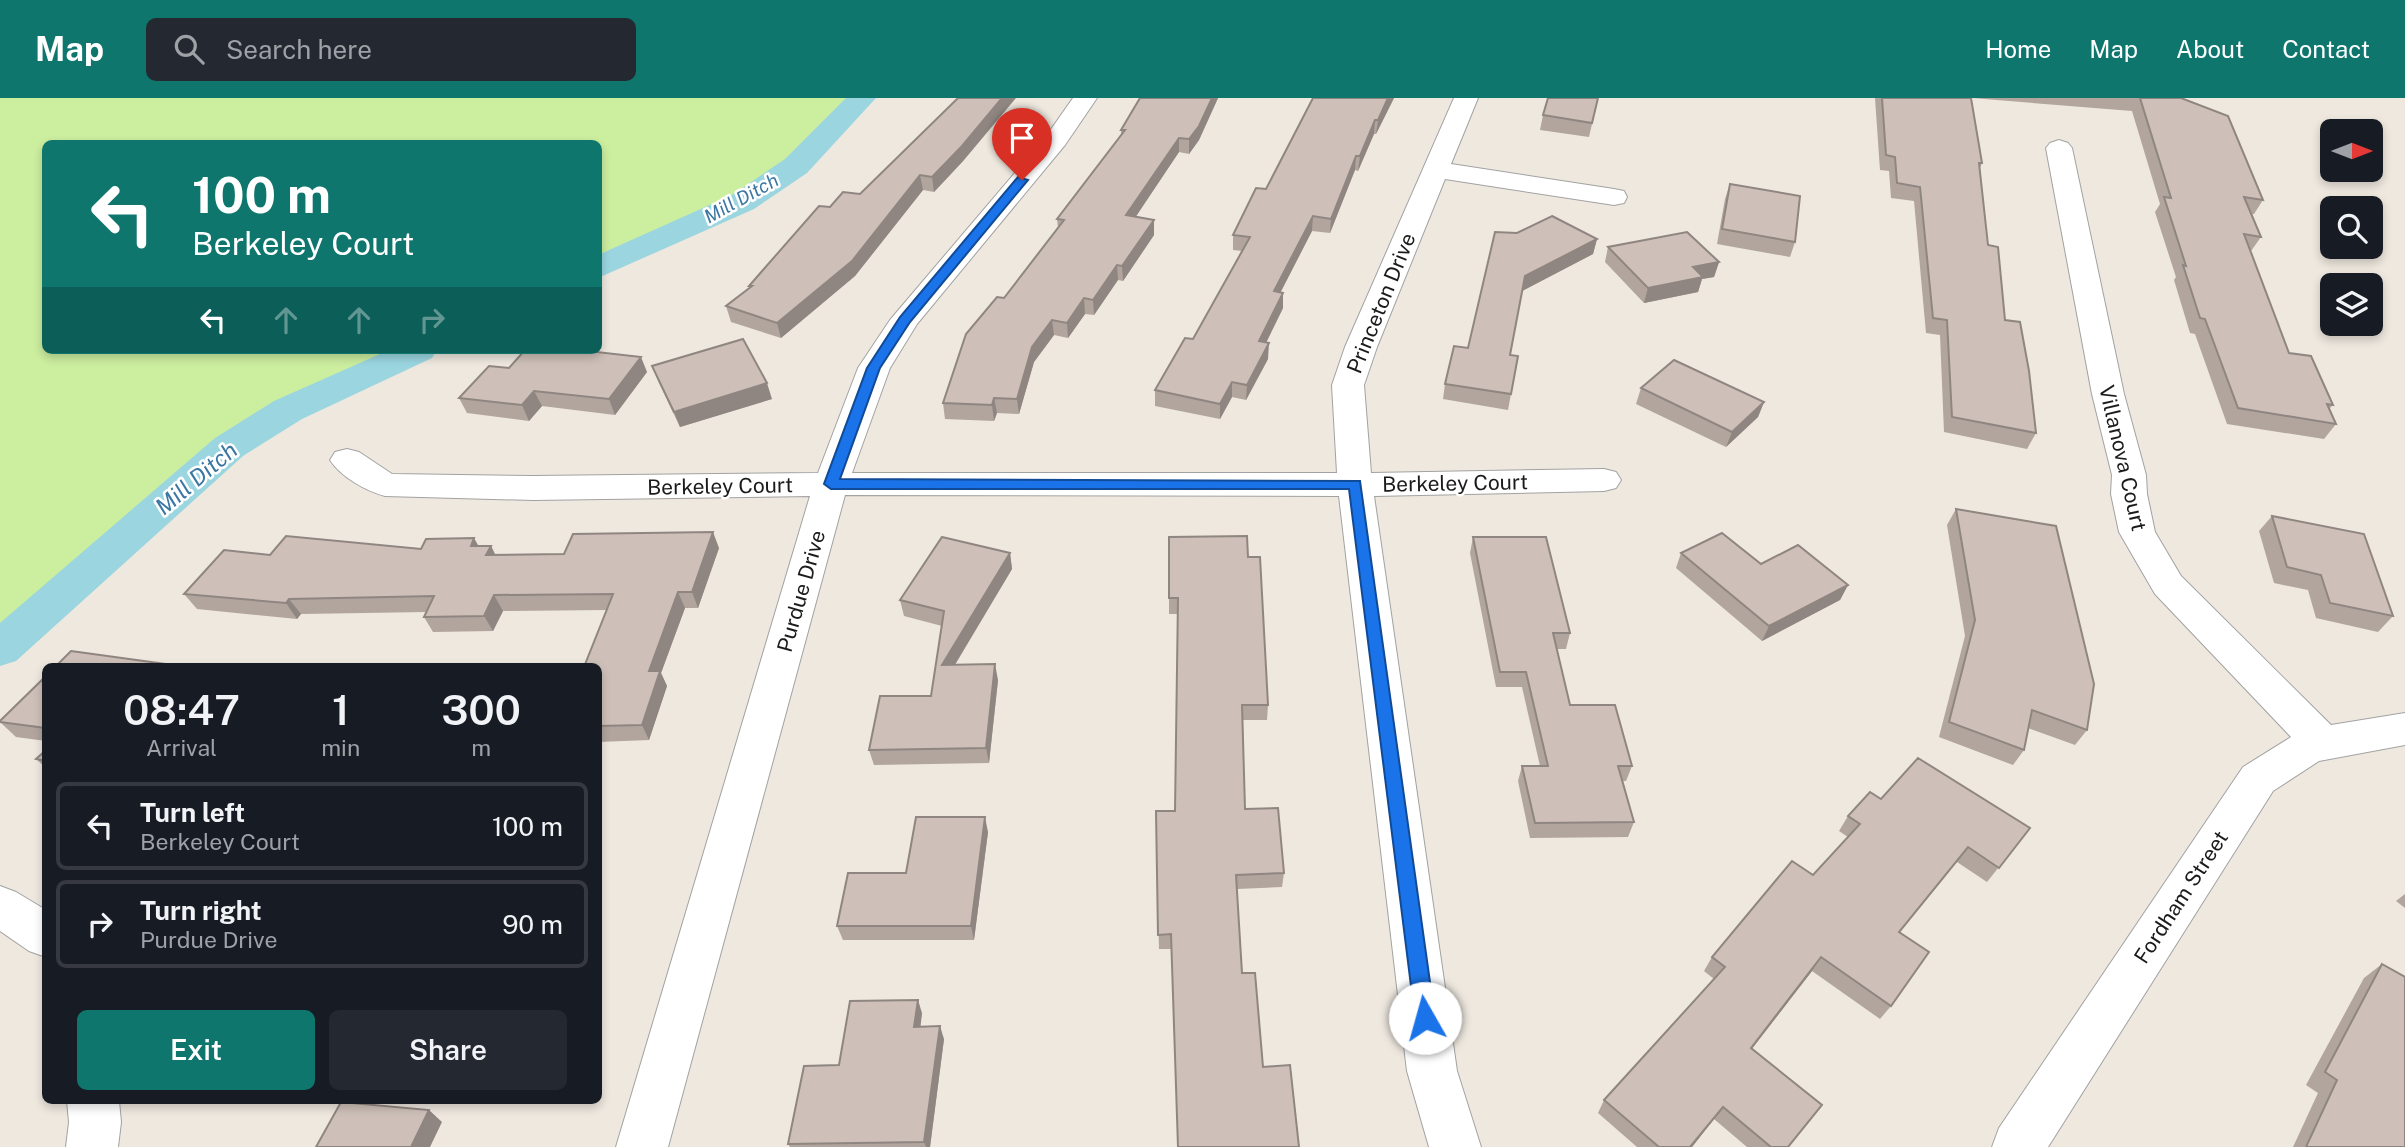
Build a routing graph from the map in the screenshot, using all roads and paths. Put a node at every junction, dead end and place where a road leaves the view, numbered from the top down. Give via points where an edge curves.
1 (1085, 98) edge
2 (1466, 98) edge
3 (2059, 148) dead end
4 (1436, 170) junction
5 (1614, 197) dead end
6 (347, 460) dead end
7 (1604, 480) dead end
8 (831, 484) junction
9 (1355, 485) junction
10 (2405, 729) edge
11 (2323, 743) junction
12 (0, 906) edge
13 (42, 933) edge
14 (93, 1104) edge
15 (92, 1147) edge
16 (642, 1147) edge
17 (1455, 1147) edge
18 (2018, 1147) edge

1 - 8 street, Purdue Drive via 1056,140 905,320 874,368
2 - 4 street, Princeton Drive
3 - 11 street, Villanova Court via 2108,394 2129,475 2137,532 2168,585
4 - 5 street
4 - 9 street, Princeton Drive via 1348,385
6 - 8 street, Berkeley Court via 385,485
7 - 9 street, Berkeley Court
8 - 9 street, Berkeley Court
8 - 16 street, Purdue Drive
9 - 17 street, Princeton Drive via 1432,1071
10 - 11 street, Fordham Street
11 - 18 street, Fordham Street via 2304,749 2258,779
12 - 13 street
14 - 15 street

